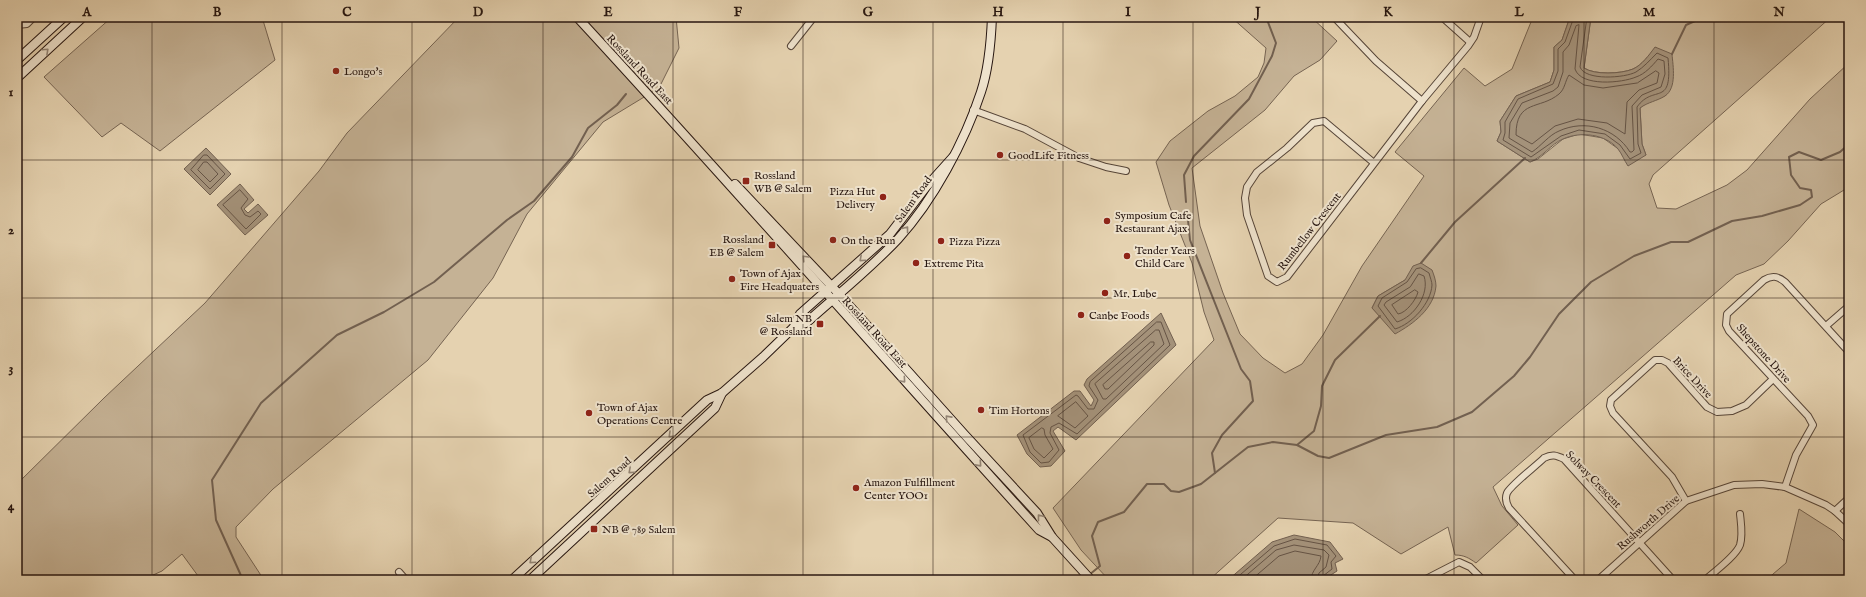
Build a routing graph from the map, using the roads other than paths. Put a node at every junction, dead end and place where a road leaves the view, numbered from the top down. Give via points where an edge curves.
1 (34, 17) edge
2 (64, 17) edge
3 (83, 17) edge
4 (577, 17) edge
5 (814, 17) edge
6 (992, 17) edge
7 (1334, 17) edge
8 (1442, 17) edge
9 (1481, 17) edge
10 (17, 25) edge
11 (1470, 42) junction
12 (791, 46) dead end
13 (17, 60) edge
14 (17, 78) edge
15 (1422, 101) junction
16 (973, 110) junction
17 (686, 135) junction
18 (953, 157) junction
19 (1374, 163) junction
20 (1126, 171) dead end
21 (831, 286) junction
22 (825, 292) junction
23 (838, 293) junction
24 (831, 300) junction
25 (1849, 306) edge
26 (1826, 326) junction
27 (794, 327) junction
28 (1849, 352) edge
29 (1773, 380) junction
30 (722, 393) junction
31 (1785, 487) junction
32 (1849, 498) edge
33 (1686, 501) junction
34 (1835, 511) junction
35 (1740, 514) dead end
36 (1849, 524) edge
37 (1052, 537) junction
38 (1639, 542) junction
39 (399, 572) dead end
40 (406, 580) edge
41 (512, 580) edge
42 (530, 580) edge
43 (1091, 580) edge
44 (1424, 580) edge
45 (1483, 580) edge
46 (1575, 580) edge
47 (1598, 580) edge
48 (1673, 580) edge
49 (1705, 580) edge

1 - 10 street via 27,24
2 - 13 main road
14 -> 3 main road
4 - 17 main road, Rossland Road East
5 - 12 street
6 - 16 main road, Salem Road via 991,46 981,91
7 - 15 street via 1376,61
8 - 11 street
9 - 11 street, Rumbellow Crescent
11 - 15 street, Rumbellow Crescent
15 - 19 street, Rumbellow Crescent
16 - 18 main road, Salem Road
16 - 20 street via 1025,129 1079,158
21 -> 17 main road, Rossland Road East
17 - 22 main road, Rossland Road East
18 -> 21 main road, Salem Road via 890,234
23 -> 18 main road, Salem Road via 898,239 934,193
19 - 19 street, Rumbellow Crescent via 1324,121 1313,123 1257,172 1247,187 1246,208 1268,276 1277,282 1288,277
21 - 22 main road, Salem Road
21 - 23 main road, Rossland Road East
22 - 24 main road, Rossland Road East
22 - 27 main road, Salem Road via 800,314
23 - 24 main road, Salem Road
37 -> 23 main road, Rossland Road East via 1037,513
24 - 27 main road, Salem Road via 806,323
24 -> 37 main road, Rossland Road East via 1039,530
25 - 26 street
26 - 28 street, Shepstone Drive
26 - 29 street, Shepstone Drive via 1785,282 1776,276 1764,280 1730,310 1726,319 1729,331
27 - 30 main road, Salem Road
29 - 31 street, Shepstone Drive via 1808,416 1813,425 1796,455
29 - 33 street, Brice Drive via 1746,406 1732,411 1717,412 1708,407 1668,363 1655,360 1611,400 1613,413 1672,477
30 -> 41 main road, Salem Road via 707,400
30 - 42 main road, Salem Road via 715,408
31 - 33 street, Rushworth Drive via 1762,484 1734,485
31 - 34 street, Rushworth Drive via 1818,500
32 - 34 street
33 - 38 street, Rushworth Drive
34 - 36 street, Rushworth Drive
35 - 49 street via 1740,546
37 - 43 main road, Rossland Road East
38 - 46 street, Solway Crescent via 1564,459 1557,455 1544,458 1510,489 1506,503
38 - 47 street, Rushworth Drive
38 - 48 street
39 - 40 street
44 - 45 street via 1459,562 1470,566

